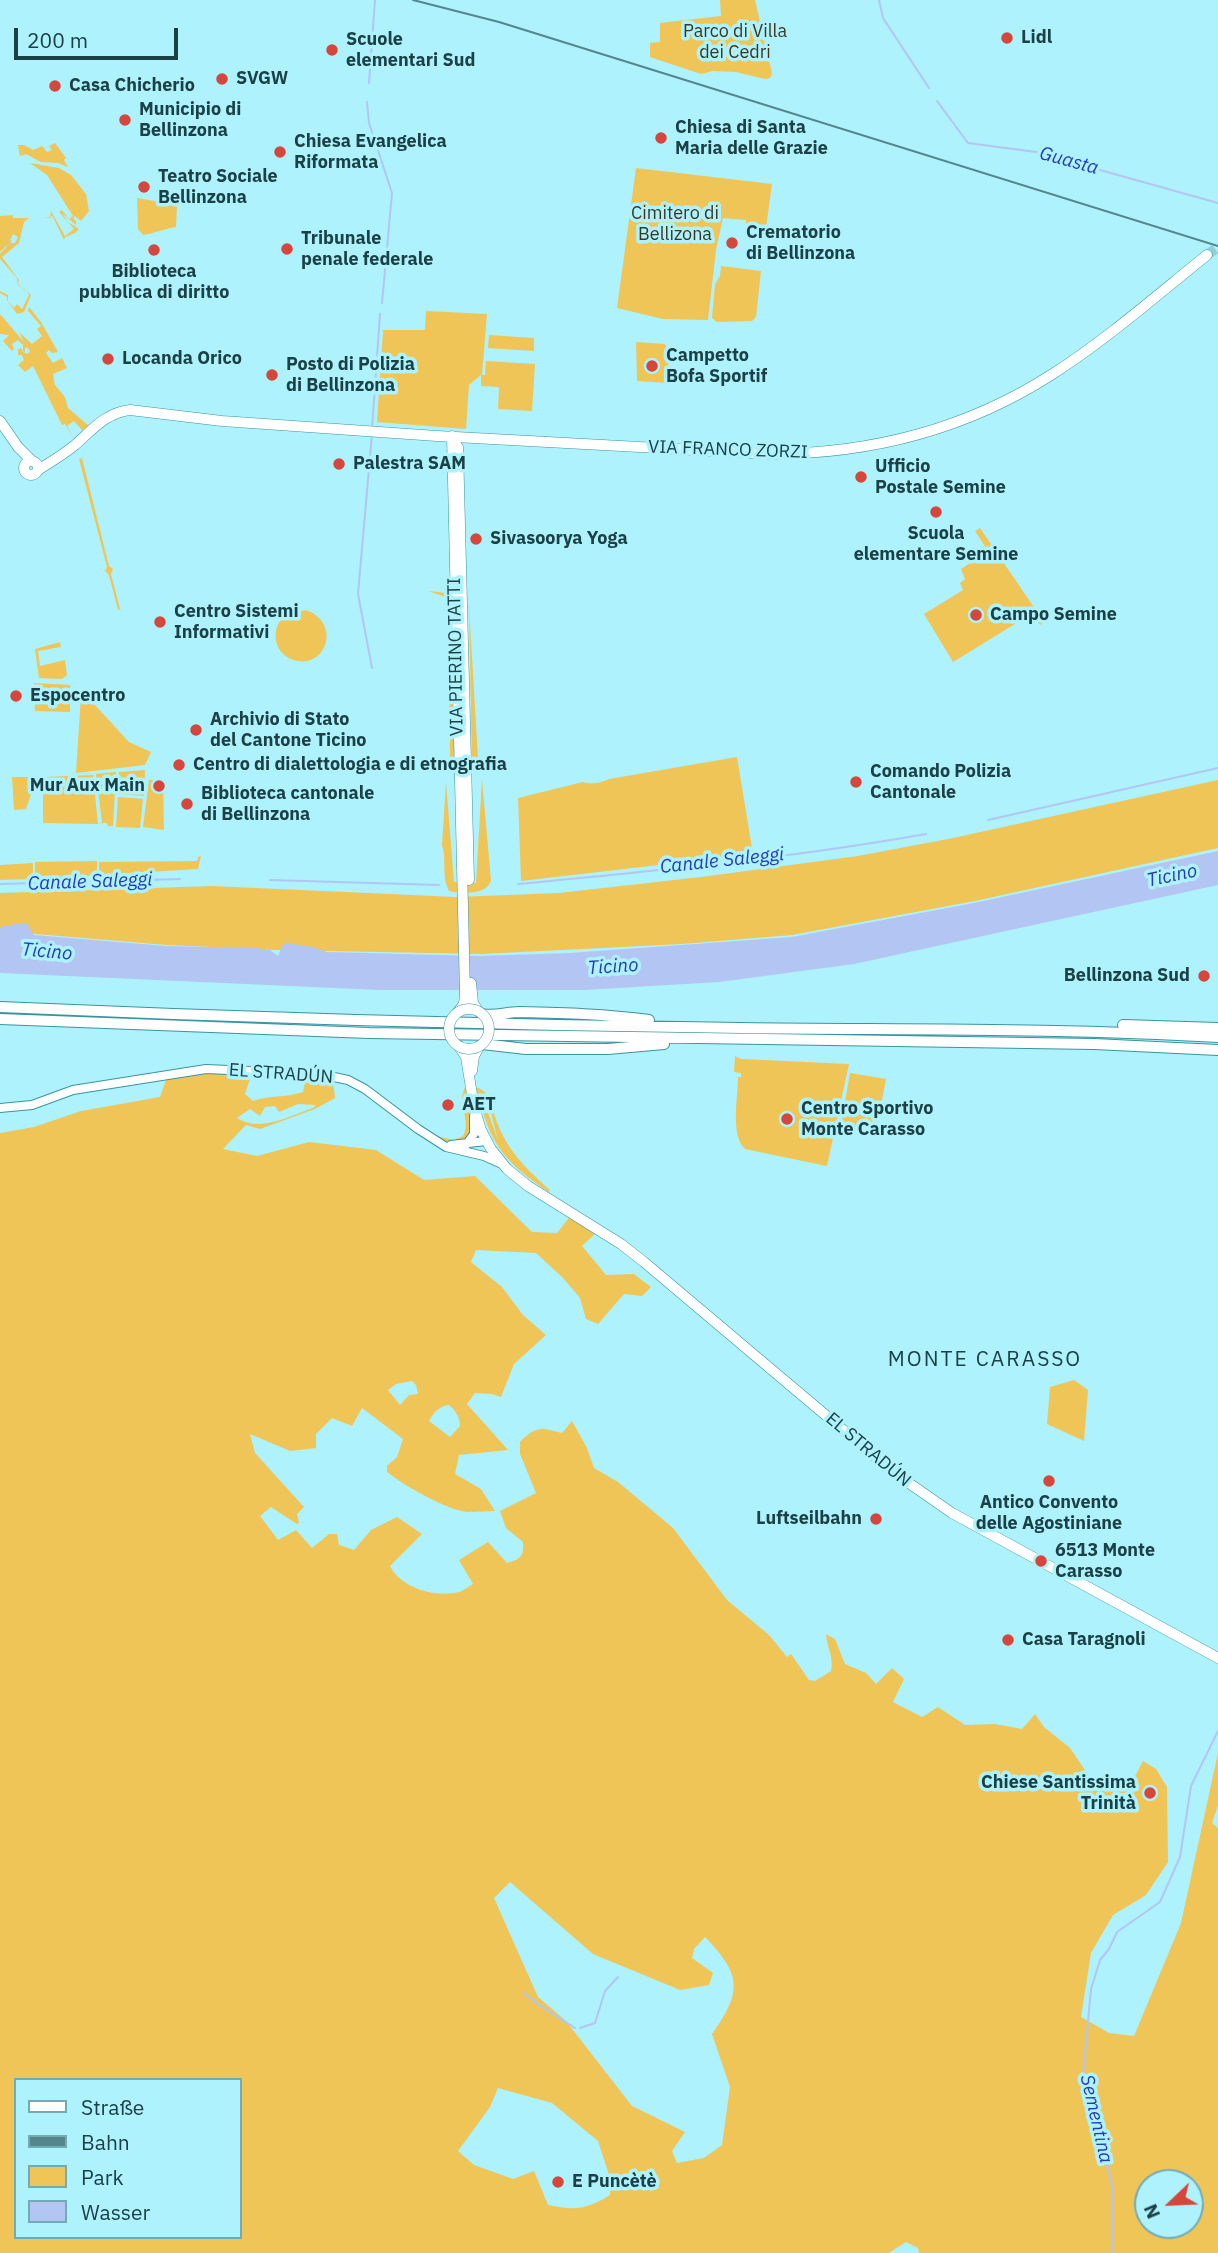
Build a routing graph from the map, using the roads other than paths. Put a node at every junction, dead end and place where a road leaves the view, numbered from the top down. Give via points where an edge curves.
1 (1207, 255) tunnel mouth
2 (0, 421) edge
3 (455, 436) junction
4 (475, 438) junction
5 (460, 465) junction
6 (459, 586) junction
7 (466, 878) junction
8 (0, 1007) edge
9 (457, 1013) junction
10 (481, 1013) junction
11 (0, 1019) edge
12 (693, 1027) junction
13 (1218, 1028) edge
14 (1044, 1030) junction
15 (1218, 1037) edge
16 (721, 1038) junction
17 (458, 1045) junction
18 (481, 1045) junction
19 (1218, 1050) edge
20 (471, 1079) junction
21 (473, 1097) junction
22 (0, 1108) edge
23 (487, 1143) junction
24 (465, 1148) junction
25 (502, 1164) junction
26 (1218, 1658) edge

1 - 4 main road, VIA FRANCO ZORZI via 1035,385 958,423 911,438 831,452 768,454
2 - 3 main road, VIA FRANCO ZORZI via 32,464 56,457 115,413 139,411
3 - 4 main road, VIA FRANCO ZORZI
3 - 5 main road, VIA PIERINO TATTI
3 - 6 main road, VIA PIERINO TATTI
4 - 5 main road via 463,451
5 - 6 main road, VIA PIERINO TATTI
6 - 7 main road, VIA PIERINO TATTI
7 - 9 main road via 465,994
7 - 10 main road via 472,994
8 - 12 highway
9 - 10 main road, bridge via 468,1009
9 - 17 main road, bridge via 450,1030
10 - 12 highway via 617,1015
10 - 18 main road, bridge via 489,1029
11 - 16 highway via 355,1032
12 - 14 highway
13 - 14 highway via 1061,1024
14 - 15 highway
16 - 18 highway via 608,1049
16 - 19 highway
17 - 18 main road, bridge via 468,1049
17 - 20 main road
18 - 20 main road via 474,1056
20 - 21 main road, EL STRADÚN
21 - 23 main road, EL STRADÚN
21 - 24 street via 474,1134
22 - 24 street, EL STRADÚN via 23,1107 73,1090 190,1072 293,1072 354,1083 436,1142
23 - 24 street
23 - 25 main road, EL STRADÚN
24 - 25 street
25 - 26 main road, EL STRADÚN via 644,1262 931,1500

